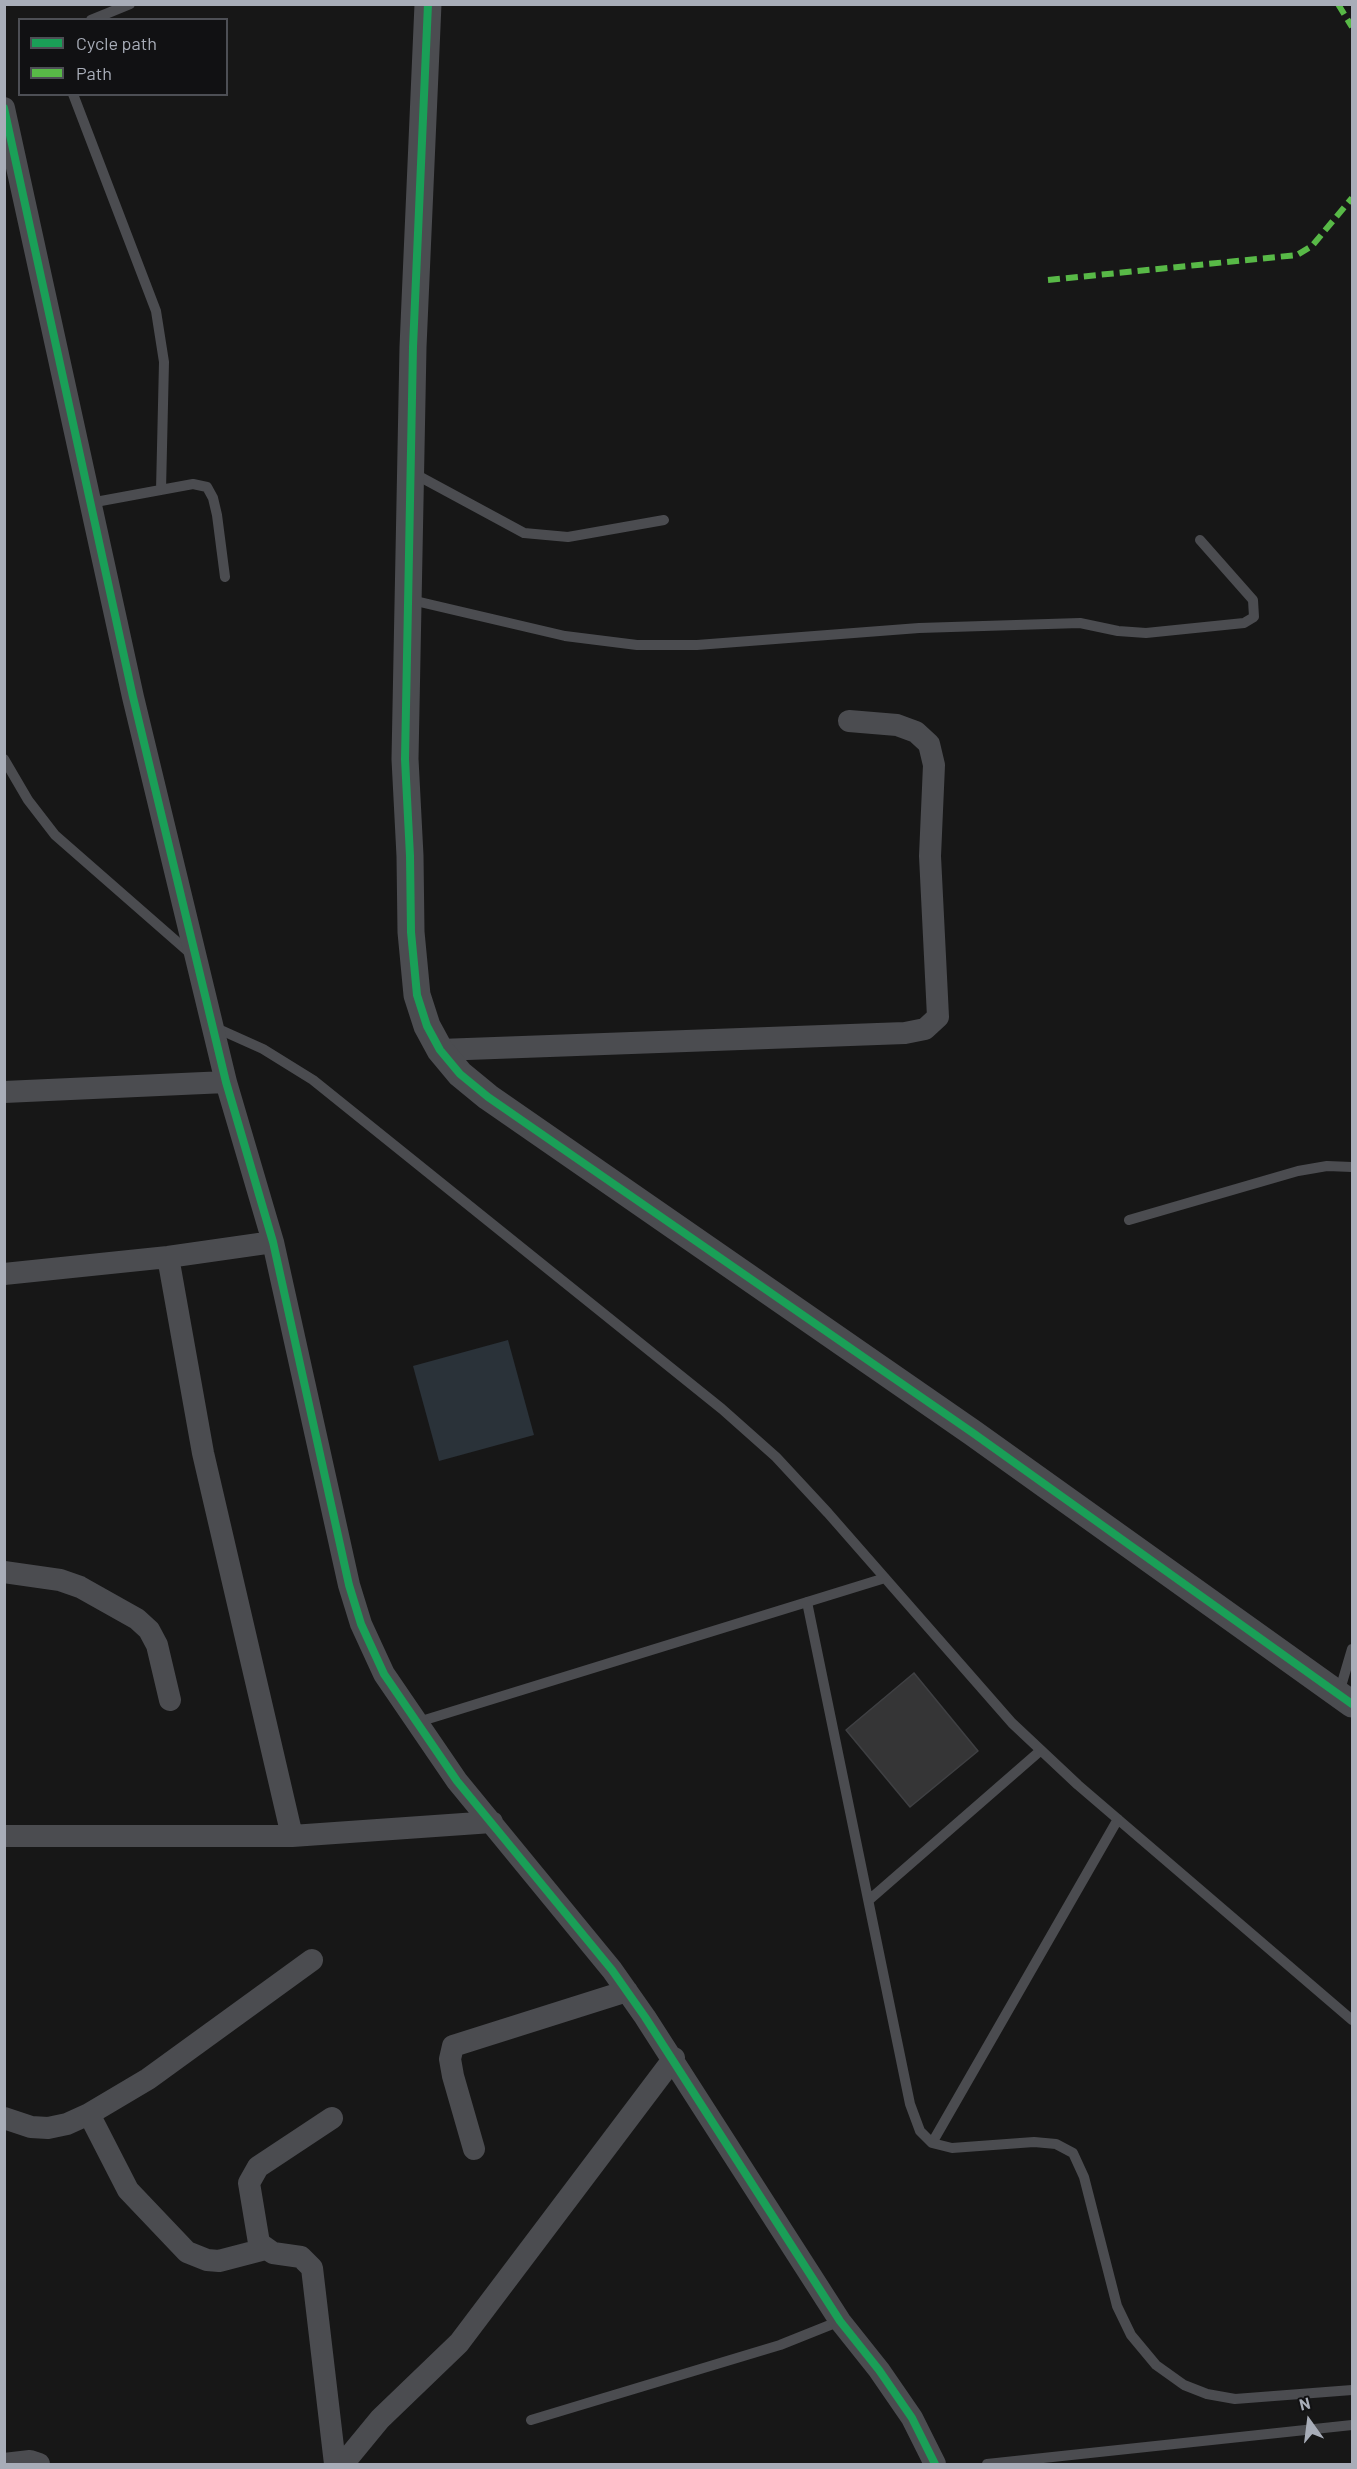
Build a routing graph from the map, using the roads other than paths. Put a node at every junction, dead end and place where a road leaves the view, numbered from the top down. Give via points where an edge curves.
1 (130, 4) edge
2 (428, 4) edge
3 (96, 18) edge
4 (75, 96) edge
5 (4, 108) edge
6 (9, 141) edge
7 (410, 472) junction
8 (161, 490) junction
9 (90, 502) junction
10 (664, 520) dead end
11 (1200, 540) dead end
12 (225, 577) dead end
13 (407, 599) junction
14 (849, 721) dead end
15 (4, 759) edge
16 (195, 958) junction
17 (212, 1026) junction
18 (440, 1050) junction
19 (226, 1082) junction
20 (4, 1092) edge
21 (1353, 1167) edge
22 (1129, 1220) dead end
23 (273, 1242) junction
24 (168, 1257) junction
25 (4, 1274) edge
26 (4, 1572) edge
27 (885, 1578) junction
28 (807, 1602) junction
29 (1353, 1649) edge
30 (1346, 1699) edge
31 (170, 1700) dead end
32 (415, 1723) junction
33 (1040, 1751) junction
34 (1118, 1819) junction
35 (492, 1822) junction
36 (4, 1836) edge
37 (292, 1836) junction
38 (869, 1900) junction
39 (312, 1960) dead end
40 (627, 1991) junction
41 (1353, 2020) edge
42 (674, 2058) junction
43 (89, 2114) junction
44 (4, 2118) edge
45 (332, 2118) dead end
46 (932, 2143) junction
47 (474, 2150) dead end
48 (265, 2249) junction
49 (840, 2321) junction
50 (1353, 2390) edge
51 (531, 2420) dead end
52 (1353, 2424) edge
53 (4, 2464) edge
54 (39, 2464) edge
55 (335, 2464) edge
56 (343, 2464) edge
57 (935, 2464) edge
58 (987, 2464) edge

1 - 3 lane
2 - 7 street
4 - 8 lane via 156,311 164,362
5 - 6 street
6 - 9 street
7 - 10 lane via 524,533 568,537
7 - 13 street
8 - 9 lane
8 - 12 lane via 193,484 207,487 217,515
9 - 16 street
11 - 13 lane via 1253,600 1254,617 1244,623 1146,633 1118,632 1080,623 637,645 565,636
13 - 18 street via 405,759 411,932 417,995
14 - 18 street via 897,725 916,732 930,744 934,765 931,902 938,1017 925,1029 905,1033
15 - 16 lane via 55,835
16 - 17 street
17 - 19 street
17 - 27 lane via 263,1049 313,1080 722,1409 776,1457
18 - 30 street via 460,1074 488,1097 973,1433
19 - 20 street
19 - 23 street
21 - 22 lane via 1298,1171
23 - 24 street
23 - 32 street via 349,1586 384,1674
24 - 25 street
24 - 37 street via 203,1453
26 - 31 street via 80,1587 137,1619 157,1645
27 - 28 lane
27 - 33 lane
28 - 32 lane
28 - 38 lane
29 - 30 lane
32 - 35 street via 456,1781
33 - 34 lane
33 - 38 lane
34 - 41 lane
34 - 46 lane
35 - 37 street
35 - 40 street
36 - 37 street
38 - 46 lane via 910,2104 920,2131
39 - 43 street via 148,2079
40 - 42 street
40 - 47 street via 453,2046 453,2076
42 - 49 street
42 - 56 street via 459,2343 380,2419
43 - 44 street via 48,2128
43 - 48 street via 128,2190 187,2252 219,2261
45 - 48 street via 253,2174 249,2195 256,2235
46 - 50 lane via 952,2148 1034,2142 1056,2144 1073,2153 1084,2177 1117,2306 1131,2335 1156,2365 1184,2385 1207,2394 1235,2398
48 - 55 street via 301,2257 312,2268
49 - 51 lane via 780,2345
49 - 57 street via 912,2418
52 - 58 lane
53 - 54 street

